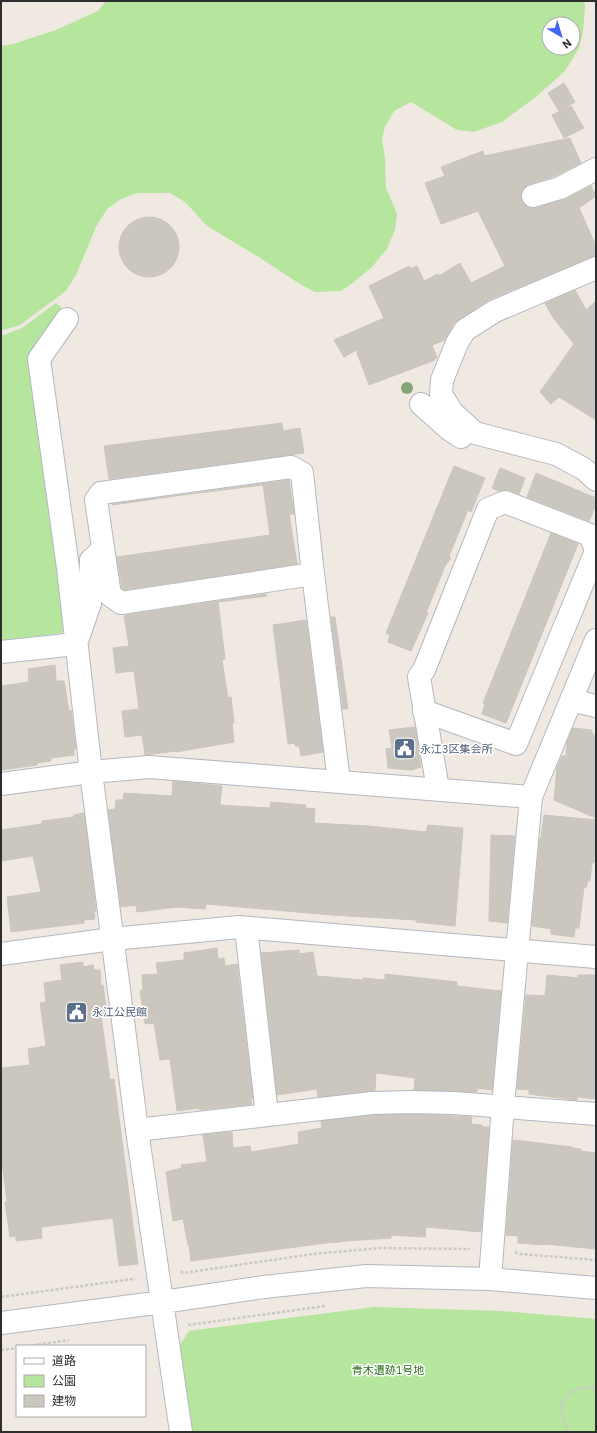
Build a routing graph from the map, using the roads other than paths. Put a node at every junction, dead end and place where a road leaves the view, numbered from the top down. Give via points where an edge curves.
1 (596, 168) edge
2 (533, 196) dead end
3 (596, 268) edge
4 (66, 320) dead end
5 (421, 404) dead end
6 (570, 462) junction
7 (596, 480) edge
8 (103, 549) junction
9 (596, 550) edge
10 (313, 574) junction
11 (596, 640) edge
12 (76, 644) junction
13 (1, 652) edge
14 (571, 700) junction
15 (596, 706) edge
16 (424, 711) junction
17 (91, 772) junction
18 (339, 781) junction
19 (1, 784) edge
20 (438, 789) junction
21 (531, 797) junction
22 (246, 928) junction
23 (112, 939) junction
24 (516, 950) junction
25 (1, 954) edge
26 (596, 957) edge
27 (503, 1106) junction
28 (596, 1114) edge
29 (267, 1115) junction
30 (138, 1130) junction
31 (490, 1279) junction
32 (596, 1288) edge
33 (163, 1302) junction
34 (1, 1323) edge
35 (181, 1432) edge

1 - 2 street via 560,188
3 - 6 street via 495,311 465,330 442,380 441,394 452,412 475,433 556,454
4 - 12 street via 39,359
5 - 6 street via 465,440 561,467
6 - 7 street via 584,469
8 - 10 street via 110,595 120,603
8 - 10 street via 96,500 101,493 291,467 302,473
8 - 12 street via 90,560 90,603
9 - 16 street via 516,744
9 - 16 street via 590,535 505,502 488,509 419,677
10 - 18 street
11 - 14 street
12 - 13 street
12 - 17 street
14 - 15 street
14 - 21 street
16 - 20 street
17 - 18 street via 148,767
17 - 19 street
17 - 23 street
18 - 20 street
20 - 21 street
21 - 24 street
22 - 23 street
22 - 24 street
22 - 29 street
23 - 25 street
23 - 30 street
24 - 26 street
24 - 27 street
27 - 28 street
27 - 29 street via 372,1103
27 - 31 street
29 - 30 street
30 - 33 street
31 - 32 street
31 - 33 street via 366,1276 264,1287
33 - 34 street
33 - 35 street

